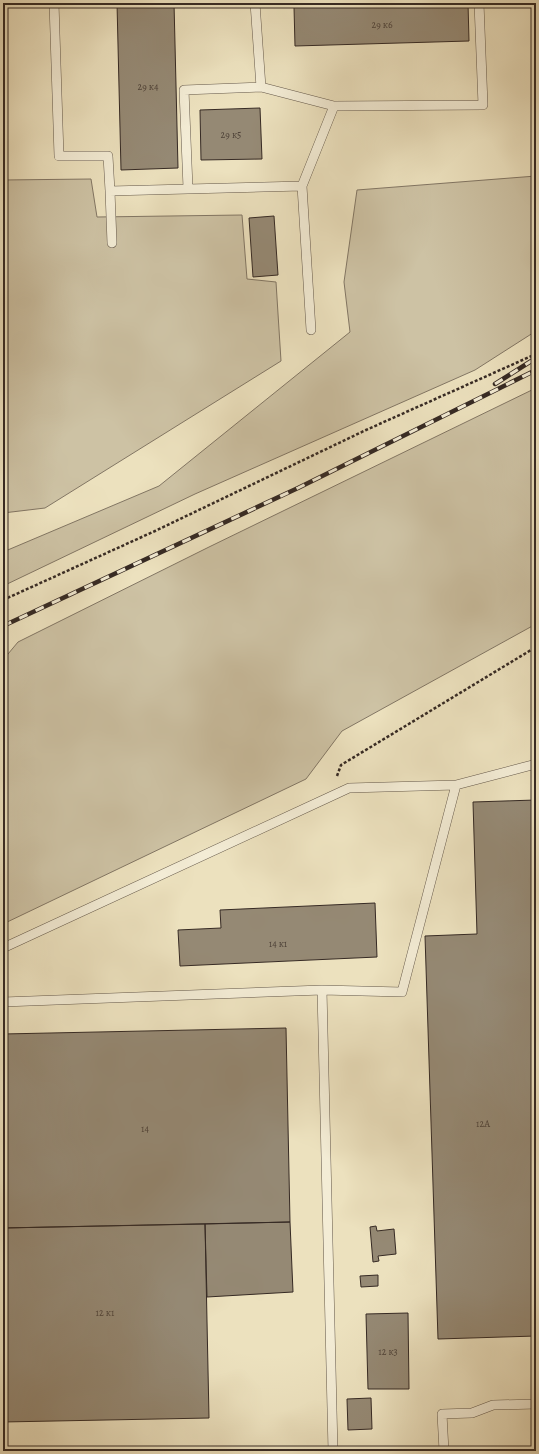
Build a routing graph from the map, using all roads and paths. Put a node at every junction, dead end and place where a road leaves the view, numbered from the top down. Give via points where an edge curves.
1 (54, 3) edge
2 (256, 3) edge
3 (479, 3) edge
4 (261, 87) junction
5 (334, 106) junction
6 (302, 186) junction
7 (188, 188) junction
8 (110, 191) junction
9 (112, 243) dead end
10 (311, 330) dead end
11 (536, 354) edge
12 (3, 600) edge
13 (536, 647) edge
14 (536, 764) edge
15 (456, 785) junction
16 (330, 797) junction
17 (3, 948) edge
18 (322, 990) junction
19 (3, 1002) edge
20 (536, 1404) edge
21 (333, 1451) edge
22 (444, 1451) edge

1 - 8 lane via 59,156 108,156
2 - 4 lane
3 - 5 lane via 483,105
4 - 5 lane
4 - 7 lane via 184,90
5 - 6 lane
6 - 7 lane
6 - 10 lane
7 - 8 lane
8 - 9 lane
11 - 12 path via 366,430
13 - 16 path via 340,765
14 - 15 lane
15 - 16 lane via 349,788
15 - 18 lane via 402,992
16 - 17 lane
18 - 19 lane
18 - 21 lane
20 - 22 lane via 493,1405 472,1413 442,1414

